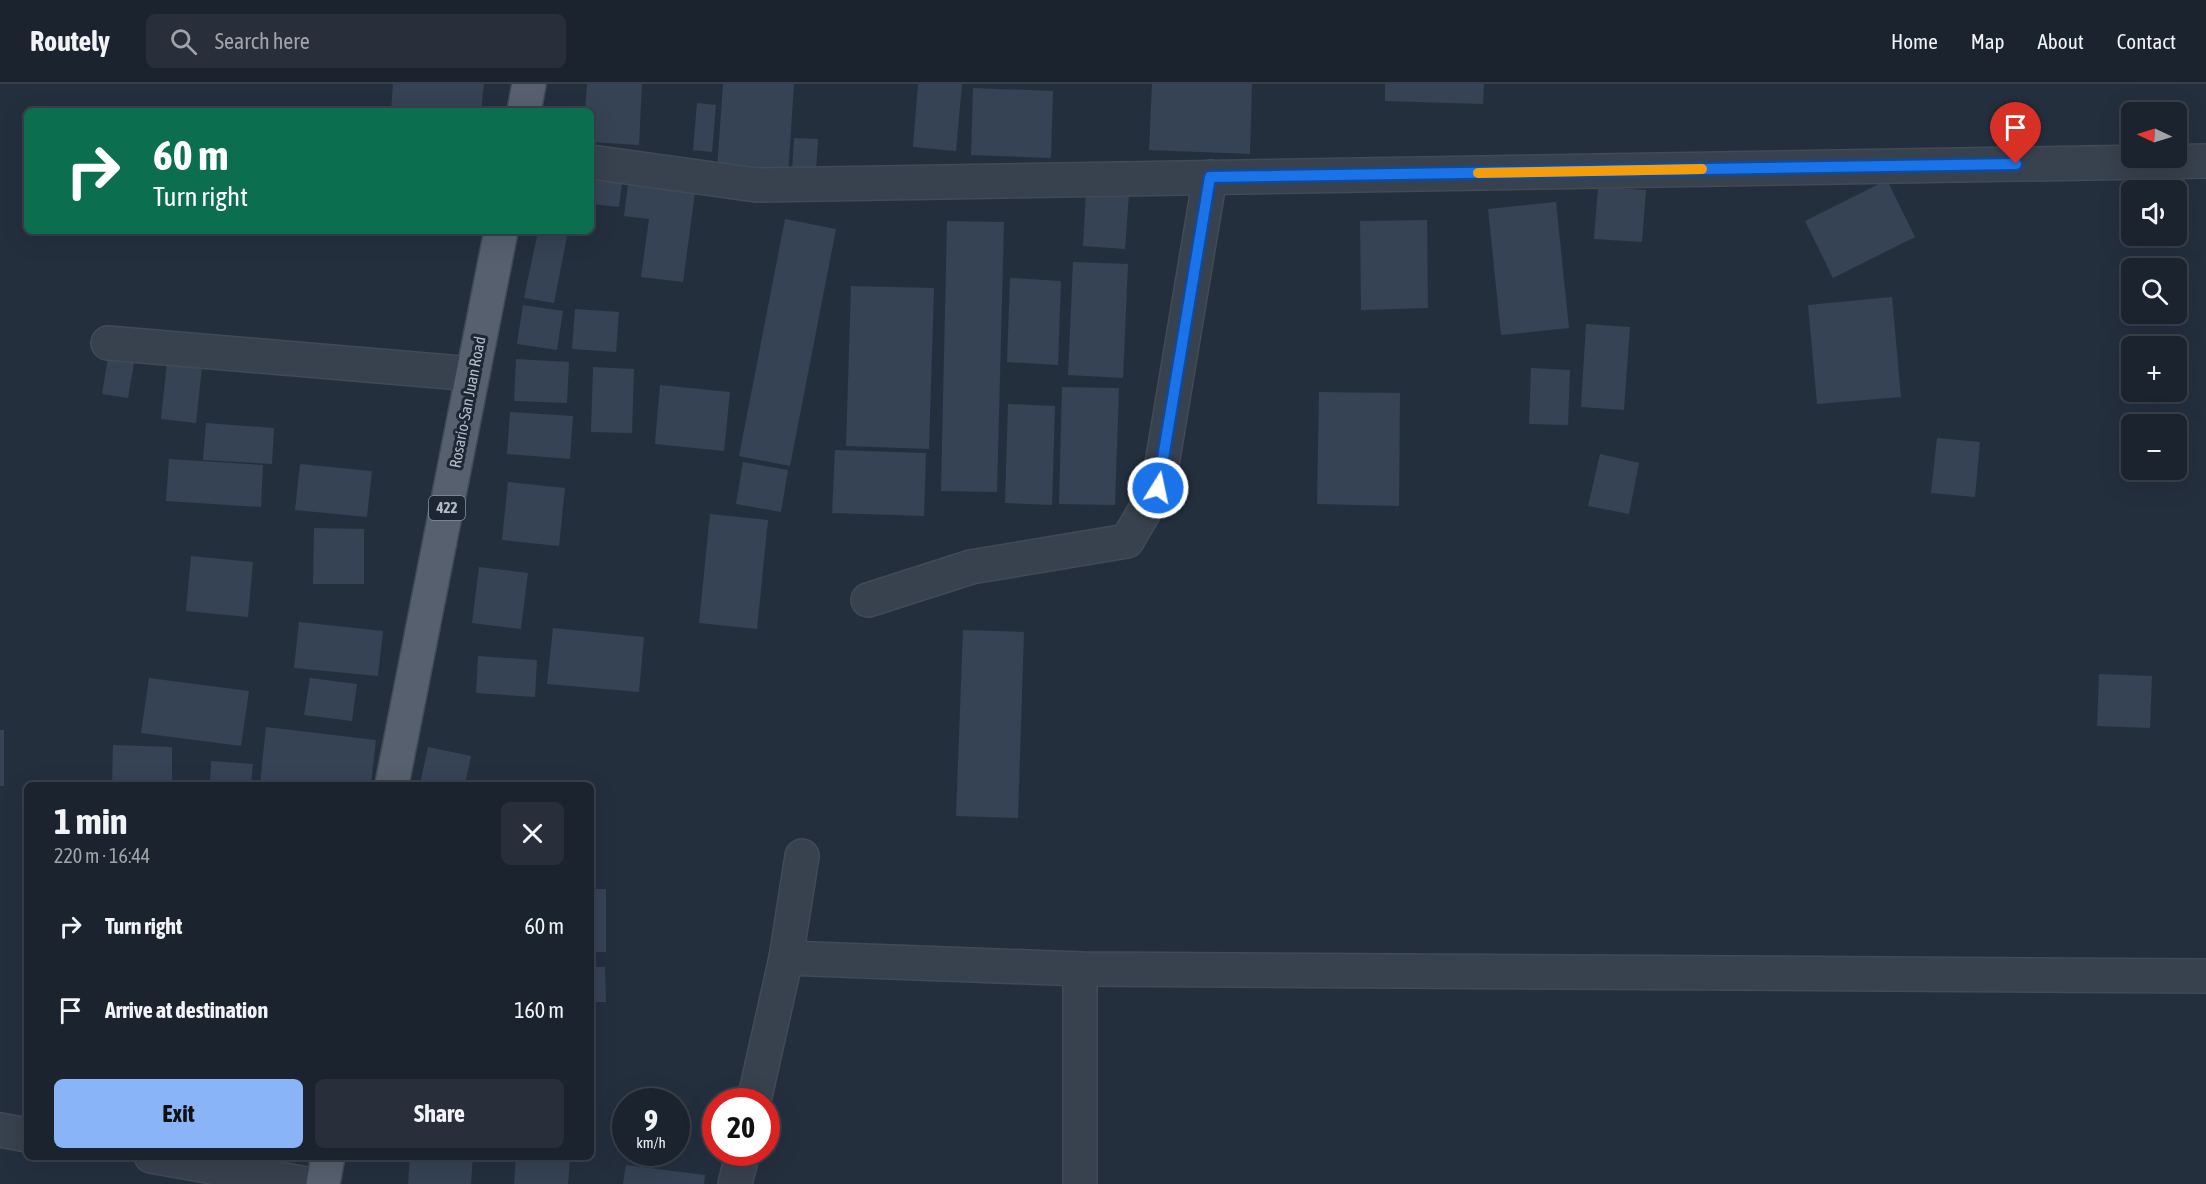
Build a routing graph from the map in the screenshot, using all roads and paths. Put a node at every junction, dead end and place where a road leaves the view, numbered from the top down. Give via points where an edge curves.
1 (529, 84) edge
2 (525, 108) edge
3 (2206, 161) edge
4 (594, 162) edge
5 (1210, 177) junction
6 (500, 234) edge
7 (108, 343) dead end
8 (473, 374) junction
9 (868, 600) dead end
10 (392, 782) edge
11 (802, 856) dead end
12 (786, 958) junction
13 (1080, 969) junction
14 (2206, 976) edge
15 (757, 1088) edge
16 (0, 1130) edge
17 (24, 1134) edge
18 (173, 1160) edge
19 (327, 1160) edge
20 (740, 1166) edge
21 (307, 1184) edge
22 (323, 1184) edge
23 (735, 1184) edge
24 (1080, 1184) edge

1 - 2 main road
3 - 5 street
4 - 5 street via 756,185
5 - 9 street via 1158,488 1127,542 971,567
6 - 8 main road, Rosario-San Juan Road / 422
7 - 8 street
8 - 10 main road, Rosario-San Juan Road / 422
11 - 12 street
12 - 13 street
12 - 15 street
13 - 14 street
13 - 24 street
16 - 17 street
18 - 21 street
19 - 22 main road
20 - 23 street

